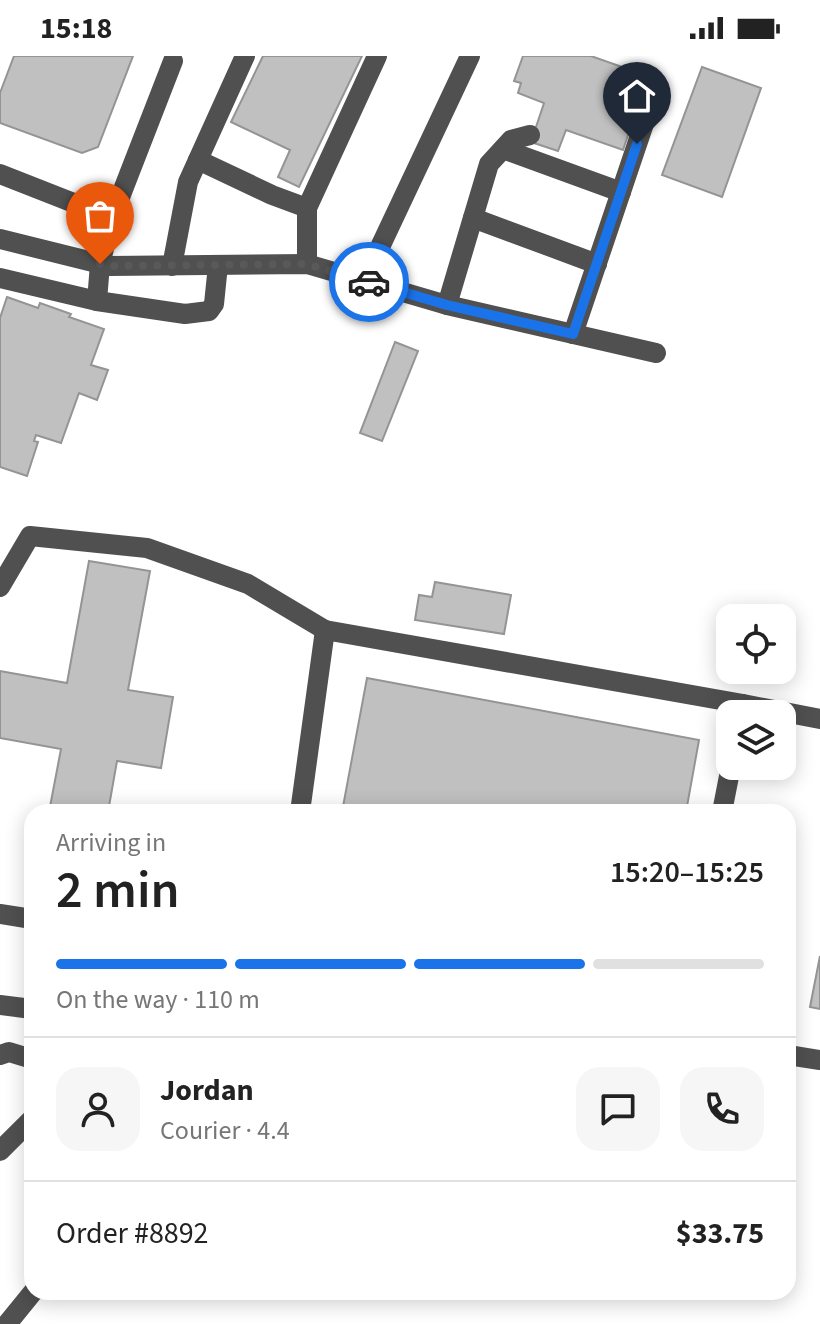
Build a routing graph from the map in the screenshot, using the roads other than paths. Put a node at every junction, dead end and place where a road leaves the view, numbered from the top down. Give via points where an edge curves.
1 (377, 56) edge
2 (470, 56) edge
3 (173, 61) dead end
4 (238, 62) edge
5 (653, 97) dead end
6 (530, 135) dead end
7 (503, 149) junction
8 (198, 160) junction
9 (0, 174) edge
10 (621, 192) junction
11 (307, 208) junction
12 (112, 218) junction
13 (473, 218) junction
14 (0, 239) edge
15 (100, 264) junction
16 (307, 264) junction
17 (597, 264) junction
18 (218, 265) junction
19 (172, 266) junction
20 (0, 278) edge
21 (364, 281) junction
22 (97, 301) junction
23 (447, 305) junction
24 (573, 334) junction
25 (656, 353) dead end
26 (0, 587) edge
27 (325, 630) junction
28 (716, 704) edge
29 (796, 716) edge
30 (820, 719) edge
31 (728, 780) edge
32 (301, 804) edge
33 (724, 804) edge
34 (0, 914) edge
35 (24, 918) edge
36 (0, 1005) edge
37 (24, 1008) edge
38 (0, 1055) edge
39 (796, 1056) edge
40 (24, 1057) edge
41 (820, 1060) edge
42 (24, 1127) edge
43 (0, 1151) edge
44 (26, 1300) edge
45 (7, 1324) edge

1 - 11 street
2 - 21 street
3 - 12 street
4 - 8 street
5 - 10 street
6 - 7 street via 511,140
7 - 10 street
7 - 13 street via 489,164
8 - 11 street
8 - 19 street via 188,182
9 - 12 street
10 - 17 street
11 - 16 street
12 - 15 street
13 - 17 street
13 - 23 street
14 - 15 street
15 - 19 street
15 - 22 street
16 - 18 street
16 - 21 street
17 - 24 street
18 - 19 street
18 - 22 street via 209,311 185,314
20 - 22 street
21 - 23 street
23 - 24 street
24 - 25 street
26 - 27 street via 30,536 147,548 248,584
27 - 28 street
27 - 32 street
29 - 30 street
31 - 33 street
34 - 35 street
36 - 37 street
38 - 40 street
39 - 41 street
42 - 43 street
44 - 45 street

